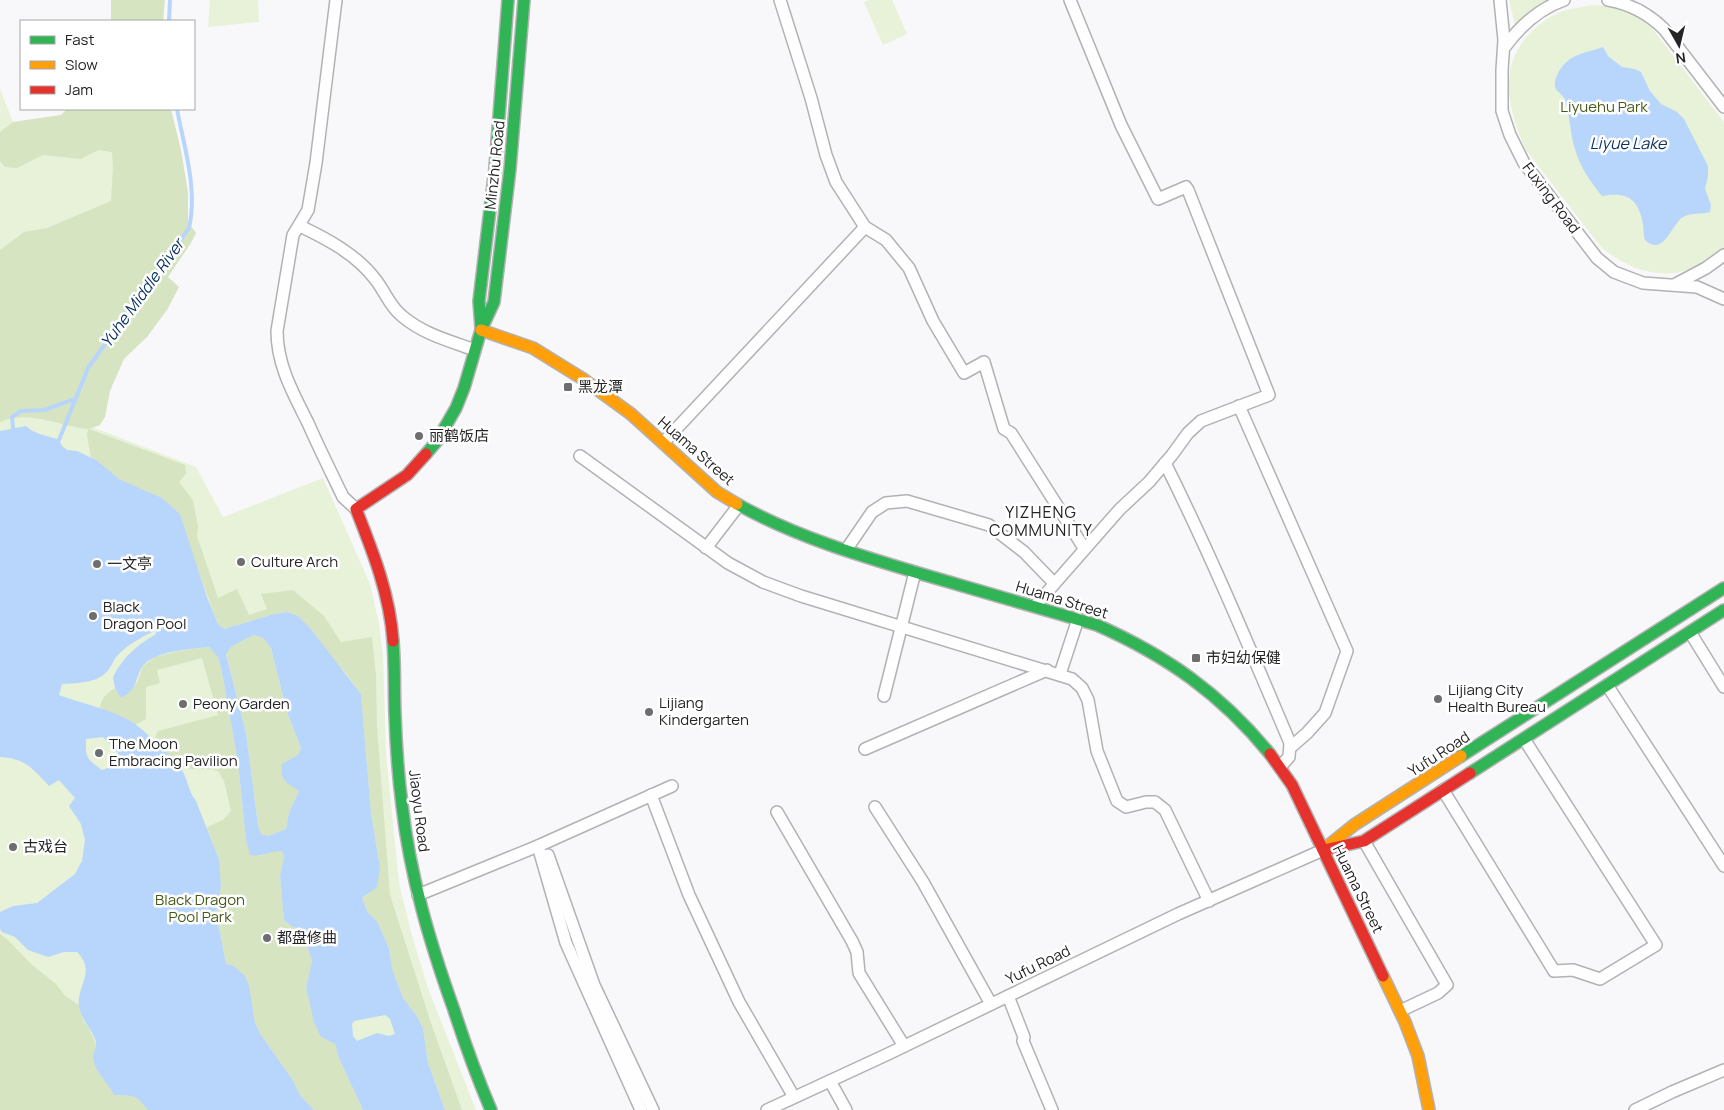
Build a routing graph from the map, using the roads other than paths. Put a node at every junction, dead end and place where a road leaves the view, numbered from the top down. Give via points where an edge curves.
1 (336, 0) edge
2 (508, 0) edge
3 (524, 0) edge
4 (780, 0) edge
5 (1070, 0) edge
6 (1500, 0) edge
7 (1564, 0) edge
8 (1608, 0) edge
9 (1504, 49) junction
10 (1724, 107) edge
11 (300, 226) junction
12 (865, 227) junction
13 (1724, 255) edge
14 (1672, 286) junction
15 (1724, 299) edge
16 (481, 330) junction
17 (475, 350) junction
18 (1239, 406) junction
19 (663, 443) junction
20 (580, 456) dead end
21 (1166, 463) junction
22 (739, 505) junction
23 (356, 509) junction
24 (706, 548) junction
25 (1084, 548) junction
26 (846, 550) junction
27 (915, 572) junction
28 (1054, 583) junction
29 (1724, 588) edge
30 (1035, 606) junction
31 (1724, 610) edge
32 (1078, 619) junction
33 (902, 626) junction
34 (1690, 632) junction
35 (1047, 670) junction
36 (1060, 674) junction
37 (1607, 685) junction
38 (1724, 687) edge
39 (884, 696) dead end
40 (1524, 739) junction
41 (1291, 747) junction
42 (865, 749) dead end
43 (1280, 767) junction
44 (672, 786) dead end
45 (1443, 790) junction
46 (651, 795) junction
47 (875, 807) dead end
48 (777, 812) dead end
49 (1364, 841) junction
50 (543, 849) junction
51 (1323, 850) junction
52 (1724, 866) edge
53 (418, 896) junction
54 (1208, 901) junction
55 (1008, 996) junction
56 (991, 1004) junction
57 (1400, 1012) junction
58 (904, 1046) junction
59 (1724, 1070) edge
60 (830, 1081) junction
61 (794, 1097) junction
62 (491, 1110) edge
63 (641, 1110) edge
64 (653, 1110) edge
65 (767, 1110) edge
66 (846, 1110) edge
67 (1052, 1110) edge
68 (1430, 1110) edge
69 (1635, 1110) edge

1 - 11 street via 316,163 308,210
2 - 16 street, Minzhu Road via 496,158 478,300
3 - 16 street, Minzhu Road via 502,246 494,302
4 - 12 street via 826,156 836,182
5 - 18 street via 1122,125 1158,199 1186,187 1188,190 1269,395
6 - 9 street, Fuxing Road
7 - 9 street via 1533,16
8 - 10 street via 1636,8 1655,20
9 - 14 street, Fuxing Road via 1502,111 1524,163 1605,265 1633,281
11 - 17 street via 328,240 359,263 376,279 393,308 408,321 427,332
11 - 23 street via 293,235 279,322 279,356 287,380 343,497
12 - 19 street
12 - 25 street via 886,240 909,268 933,321 964,372 984,362 1004,429 1011,433
13 - 14 street
14 - 15 street, Fuxing Road via 1698,287
16 - 17 street, Minzhu Road
16 - 19 street, Huama Street via 533,348 631,414
17 - 23 street, Minzhu Road via 456,408 432,447 407,475
18 - 21 street via 1201,421
18 - 41 street via 1347,651 1325,713
19 - 22 street, Huama Street via 717,492
20 - 24 street
21 - 25 street
21 - 41 street
22 - 24 street
22 - 26 street, Huama Street via 790,530
23 - 53 street, Jiaoyu Road via 389,606 401,793
24 - 33 street via 745,573 782,590
25 - 28 street
26 - 27 street, Huama Street
26 - 28 street via 872,512 886,503 907,501 989,525 1024,552
27 - 30 street, Huama Street
27 - 33 street
28 - 30 street
29 - 51 street, Yufu Road via 1354,826
30 - 32 street, Huama Street
31 - 34 street, Yufu Road
32 - 36 street
32 - 43 street, Huama Street via 1139,644 1199,682 1246,725
33 - 35 street
33 - 39 street
34 - 37 street, Yufu Road
34 - 38 street
35 - 36 street
35 - 42 street
36 - 54 street via 1077,683 1085,694 1092,713 1097,751 1117,801 1126,807 1156,802 1165,810
37 - 40 street, Yufu Road
37 - 52 street
40 - 45 street, Yufu Road
40 - 45 street via 1656,945 1600,979 1573,970 1554,970
41 - 43 street via 1289,757
43 - 51 street, Huama Street
44 - 46 street
45 - 49 street, Yufu Road
46 - 50 street
46 - 61 street via 689,895 739,1002
47 - 56 street via 923,882
48 - 58 street via 852,941 857,952 859,973
49 - 51 street, Yufu Road
49 - 57 street via 1447,985
50 - 53 street
50 - 63 street via 566,943
50 - 64 street via 594,985
51 - 54 street, Yufu Road
51 - 57 street, Huama Street
53 - 62 street, Jiaoyu Road via 469,1056
54 - 55 street, Yufu Road
55 - 56 street, Yufu Road
55 - 67 street
56 - 58 street, Yufu Road
57 - 68 street, Huama Street via 1418,1056
58 - 60 street, Yufu Road
59 - 69 street
60 - 61 street, Yufu Road
60 - 66 street
61 - 65 street, Yufu Road

